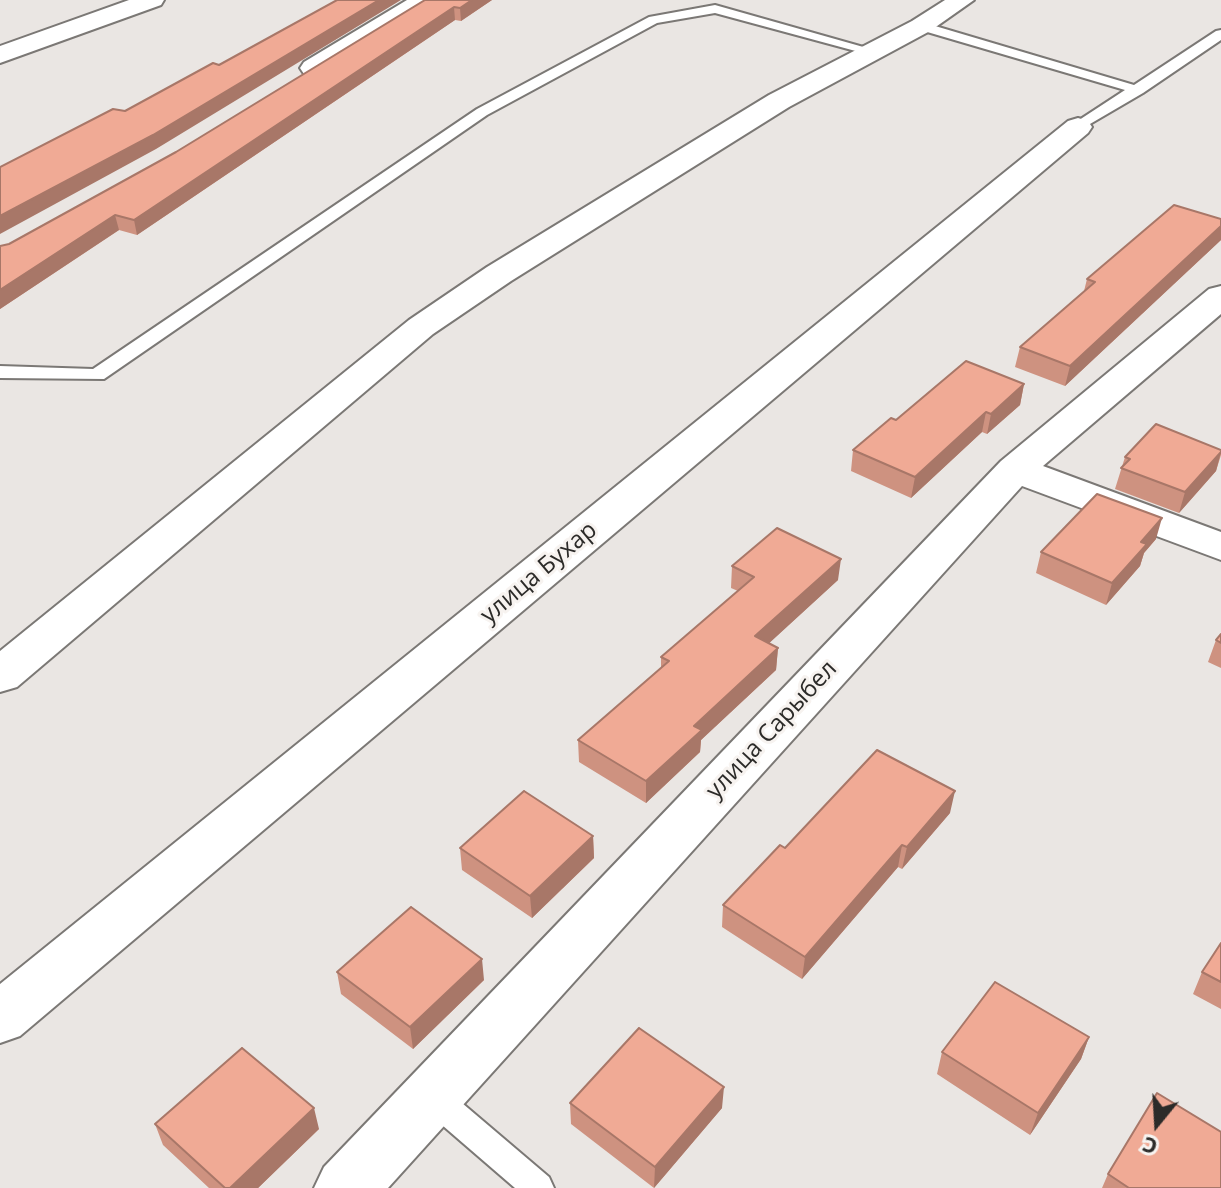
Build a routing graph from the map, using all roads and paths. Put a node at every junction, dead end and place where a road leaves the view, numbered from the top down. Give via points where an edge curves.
1 (152, 0) edge
2 (424, 0) edge
3 (962, 0) edge
4 (921, 26) junction
5 (1221, 34) edge
6 (874, 52) junction
7 (0, 55) edge
8 (289, 83) edge
9 (1138, 90) junction
10 (1078, 127) joint
11 (1221, 296) edge
12 (0, 372) edge
13 (1015, 469) junction
14 (1221, 547) edge
15 (0, 676) edge
16 (0, 1018) edge
17 (430, 1095) junction
18 (346, 1188) edge
19 (538, 1188) edge

1 - 7 street
2 - 8 street
3 - 4 street
4 - 6 street
4 - 9 lane
5 - 9 lane
6 - 12 lane via 715,9 653,20 482,112 97,375
6 - 15 street via 779,101 421,327
9 - 10 lane
10 - 16 street, улица Бухар
11 - 13 street, улица Сарыбел
13 - 14 street
13 - 17 street, улица Сарыбел
17 - 18 street, улица Сарыбел
17 - 19 lane

